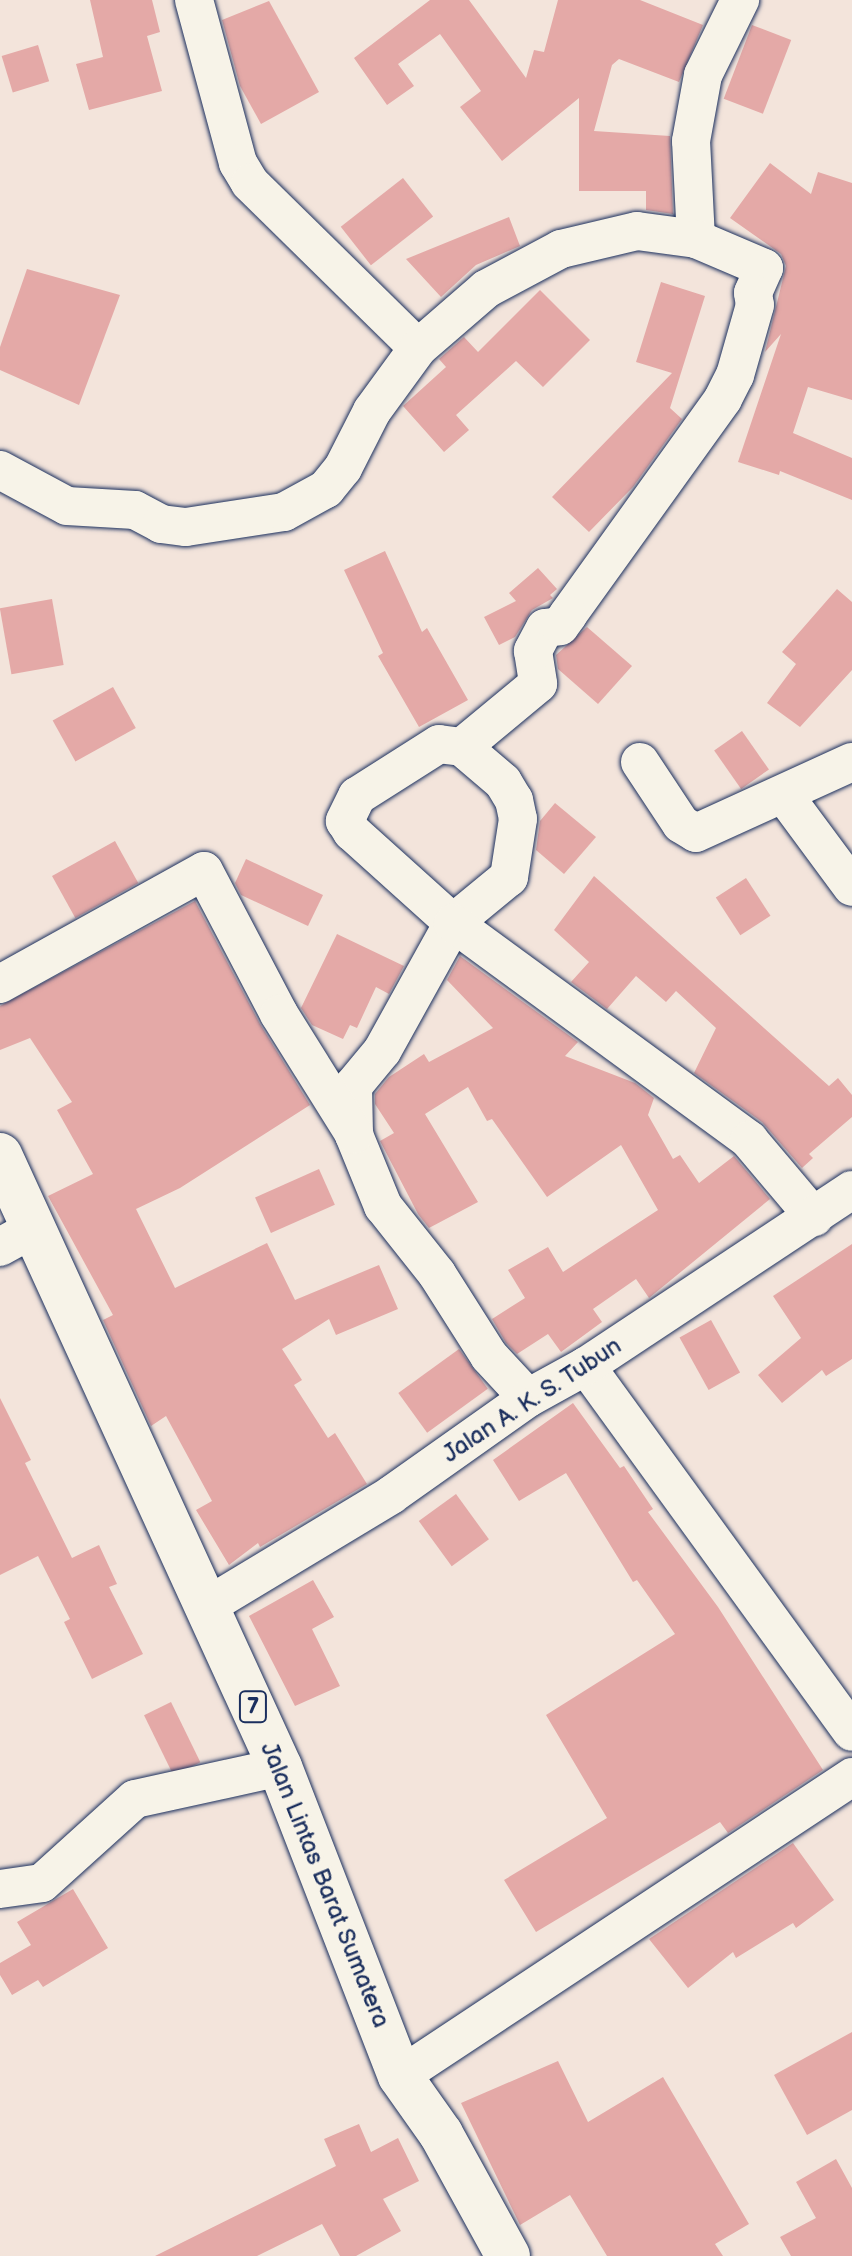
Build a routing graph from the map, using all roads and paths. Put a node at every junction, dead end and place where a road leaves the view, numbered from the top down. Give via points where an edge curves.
1 (740, 0) edge
2 (200, 2) edge
3 (696, 239) junction
4 (418, 348) junction
5 (0, 470) edge
6 (462, 747) junction
7 (640, 762) dead end
8 (852, 762) edge
9 (784, 795) junction
10 (852, 887) edge
11 (453, 923) junction
12 (0, 984) edge
13 (354, 1135) junction
14 (0, 1155) edge
15 (852, 1190) edge
16 (814, 1217) junction
17 (17, 1237) edge
18 (586, 1366) junction
19 (528, 1398) junction
20 (209, 1605) junction
21 (852, 1732) edge
22 (280, 1767) junction
23 (852, 1777) edge
24 (0, 1889) edge
25 (400, 2076) junction
26 (508, 2256) edge

1 - 3 street via 703,75 691,141
2 - 4 street via 238,163 250,183
3 - 4 street via 637,231 561,249 486,289
3 - 6 street via 764,268 753,293 755,305 735,375 560,626 545,628 533,651 538,684
4 - 5 street via 372,411 326,489 284,512 186,527 161,524 135,510 67,506
6 - 11 street via 503,782 518,819 509,877
6 - 11 street via 446,742 427,751 357,796 345,821
7 - 9 street via 681,824 696,833
8 - 9 street
9 - 10 street
11 - 13 street via 382,1051 353,1086
11 - 16 street via 749,1140
12 - 13 street via 204,871 279,1014
13 - 19 street via 383,1206 437,1274 489,1356
14 - 17 highway, Jalan Lintas Barat Sumatera / 7
15 - 16 street, Jalan A. K. S. Tubun
16 - 18 street, Jalan A. K. S. Tubun
17 - 20 highway, Jalan Lintas Barat Sumatera / 7
18 - 19 street, Jalan A. K. S. Tubun
18 - 21 street
19 - 20 street, Jalan A. K. S. Tubun via 391,1495
20 - 22 highway, Jalan Lintas Barat Sumatera / 7
22 - 24 street via 135,1799 42,1883
22 - 25 highway, Jalan Lintas Barat Sumatera / 7
23 - 25 street
25 - 26 highway, Jalan Lintas Barat Sumatera / 7 via 441,2134

